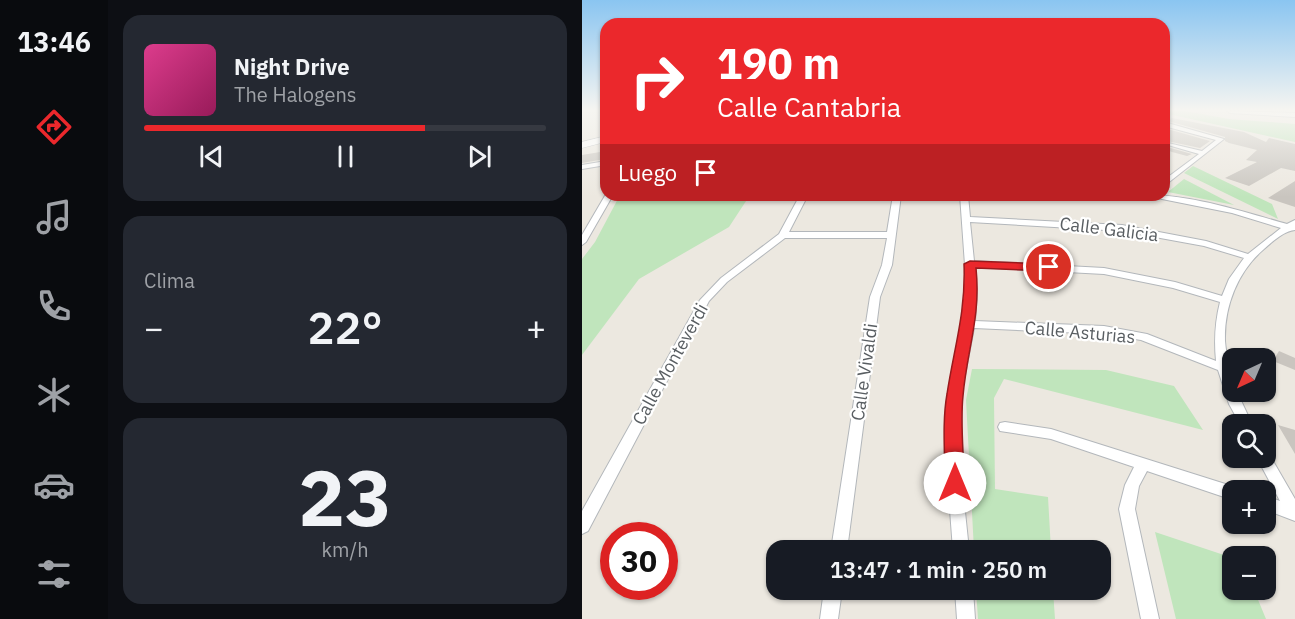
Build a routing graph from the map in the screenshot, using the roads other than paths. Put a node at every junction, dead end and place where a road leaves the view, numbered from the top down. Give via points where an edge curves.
1 (1217, 140) edge
2 (600, 144) edge
3 (1170, 144) dead end
4 (582, 147) edge
5 (1204, 153) junction
6 (600, 165) edge
7 (582, 167) edge
8 (1170, 175) edge
9 (1170, 199) edge
10 (606, 201) edge
11 (801, 201) edge
12 (896, 201) edge
13 (964, 201) edge
14 (966, 219) junction
15 (1293, 226) edge
16 (783, 235) junction
17 (891, 235) junction
18 (582, 242) edge
19 (1249, 258) junction
20 (970, 264) junction
21 (1226, 300) junction
22 (969, 324) junction
23 (1221, 367) junction
24 (1242, 414) edge
25 (1005, 427) dead end
26 (1143, 464) junction
27 (1270, 468) edge
28 (1222, 489) edge
29 (1276, 507) edge
30 (1295, 514) edge
31 (582, 526) edge
32 (839, 540) edge
33 (960, 540) edge
34 (832, 600) edge
35 (965, 600) edge
36 (829, 619) edge
37 (966, 619) edge
38 (1150, 619) edge

1 - 5 street
2 - 4 main road
3 - 5 street
5 - 8 street
6 - 7 street
9 - 15 street
10 - 18 street
11 - 16 street, Calle Monteverdi
12 - 17 street, Calle Vivaldi
13 - 14 street
14 - 19 street, Calle Galicia via 1122,228 1206,244
14 - 20 street
15 - 19 street
16 - 17 street
16 - 31 street, Calle Monteverdi via 724,280 705,300
17 - 32 street, Calle Vivaldi via 887,265 875,297
19 - 21 street
20 - 21 street via 1104,271
20 - 22 street
21 - 23 street via 1221,321
22 - 23 street, Calle Asturias via 1104,330 1143,337
22 - 33 street via 955,396 955,483
23 - 24 street
25 - 26 street via 1051,434
26 - 28 street
26 - 38 street via 1132,485 1127,508
27 - 30 street
29 - 30 street
34 - 36 street
35 - 37 street

